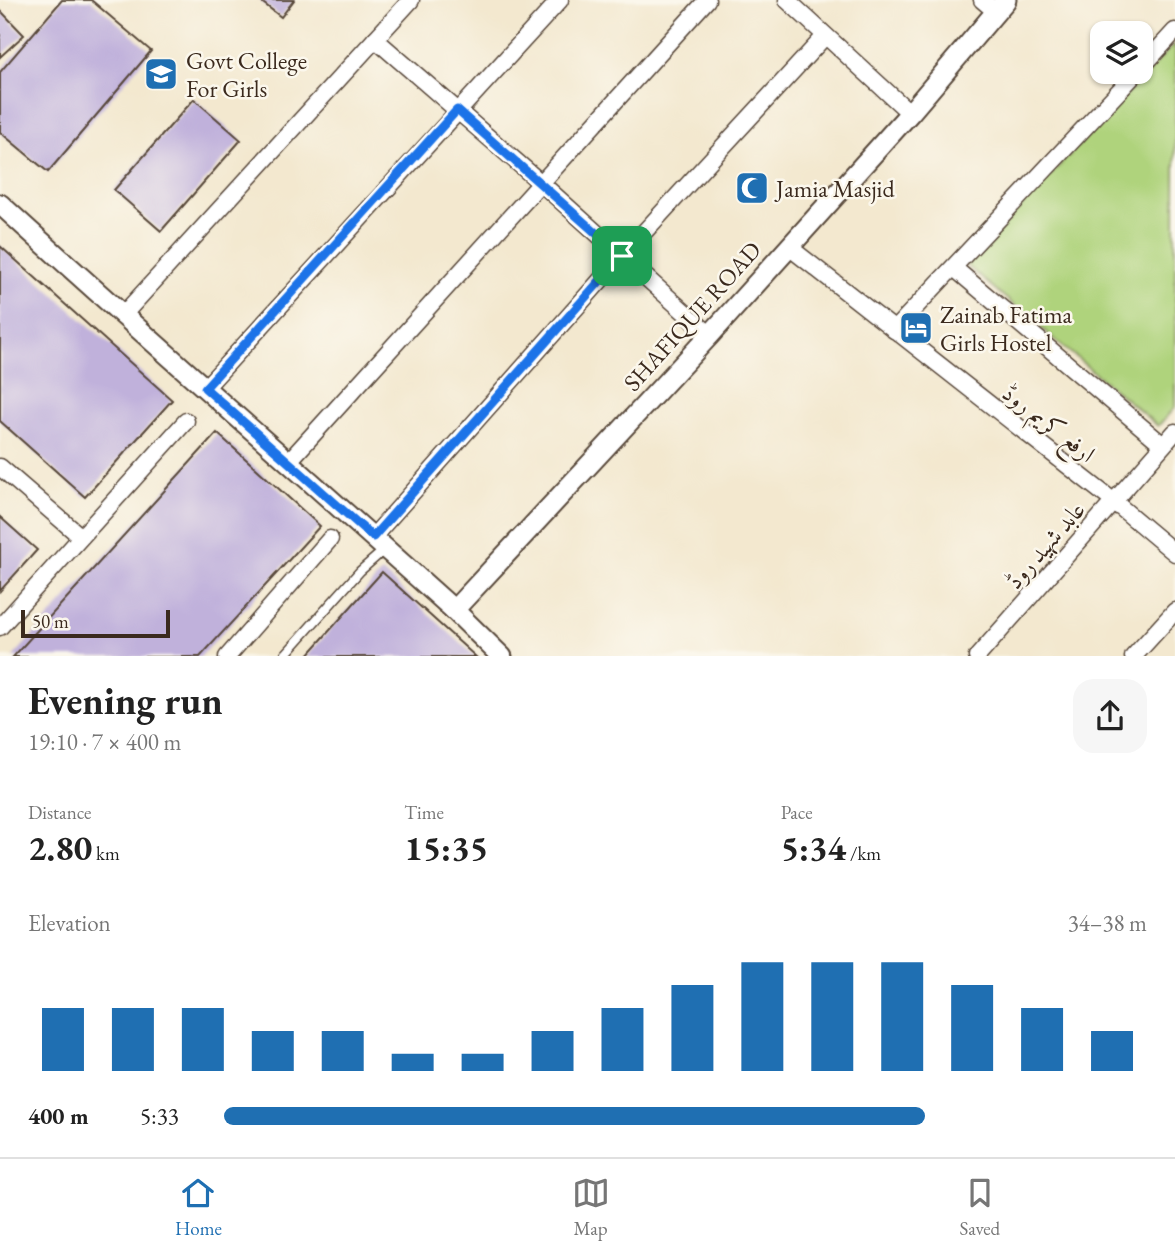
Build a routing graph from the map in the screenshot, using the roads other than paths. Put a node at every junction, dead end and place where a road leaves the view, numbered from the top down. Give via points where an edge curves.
1 (411, 0) edge
2 (560, 0) edge
3 (707, 0) edge
4 (787, 0) edge
5 (994, 4) edge
6 (1175, 31) edge
7 (825, 36) junction
8 (375, 39) junction
9 (1153, 55) edge
10 (1126, 84) edge
11 (457, 110) junction
12 (910, 113) junction
13 (541, 183) junction
14 (0, 204) edge
15 (789, 247) junction
16 (622, 256) junction
17 (954, 268) junction
18 (122, 316) junction
19 (894, 330) junction
20 (710, 335) junction
21 (205, 388) junction
22 (187, 421) dead end
23 (1175, 432) edge
24 (1163, 445) junction
25 (289, 461) junction
26 (0, 467) edge
27 (1113, 501) junction
28 (80, 536) junction
29 (330, 539) dead end
30 (379, 543) junction
31 (1175, 554) edge
32 (454, 610) junction
33 (1175, 611) edge
34 (0, 627) edge
35 (227, 656) edge
36 (283, 656) edge
37 (502, 656) edge
38 (977, 656) edge
39 (1133, 656) edge

1 - 8 street
2 - 11 street
3 - 13 street
4 - 7 street
5 - 12 street, SHAFIQUE ROAD
6 - 9 street
7 - 12 street
7 - 16 street
8 - 11 street
8 - 18 street
10 - 17 street
11 - 13 street
11 - 21 street
12 - 15 street, SHAFIQUE ROAD
13 - 16 street
13 - 25 street
14 - 18 street
15 - 19 street, ارفع کریم روڈ
15 - 20 street, SHAFIQUE ROAD
16 - 20 street
16 - 30 street
17 - 19 street
17 - 24 street
18 - 21 street
19 - 27 street, ارفع کریم روڈ
20 - 32 street, SHAFIQUE ROAD
21 - 25 street
22 - 28 street
23 - 24 street, عابد شہید روڈ
24 - 27 street, عابد شہید روڈ
25 - 30 street
26 - 28 street
27 - 31 street, ارفع کریم روڈ
27 - 38 street, عابد شہید روڈ
28 - 34 street
29 - 35 street
30 - 32 street
30 - 36 lane via 360,571
32 - 37 street
33 - 39 street

